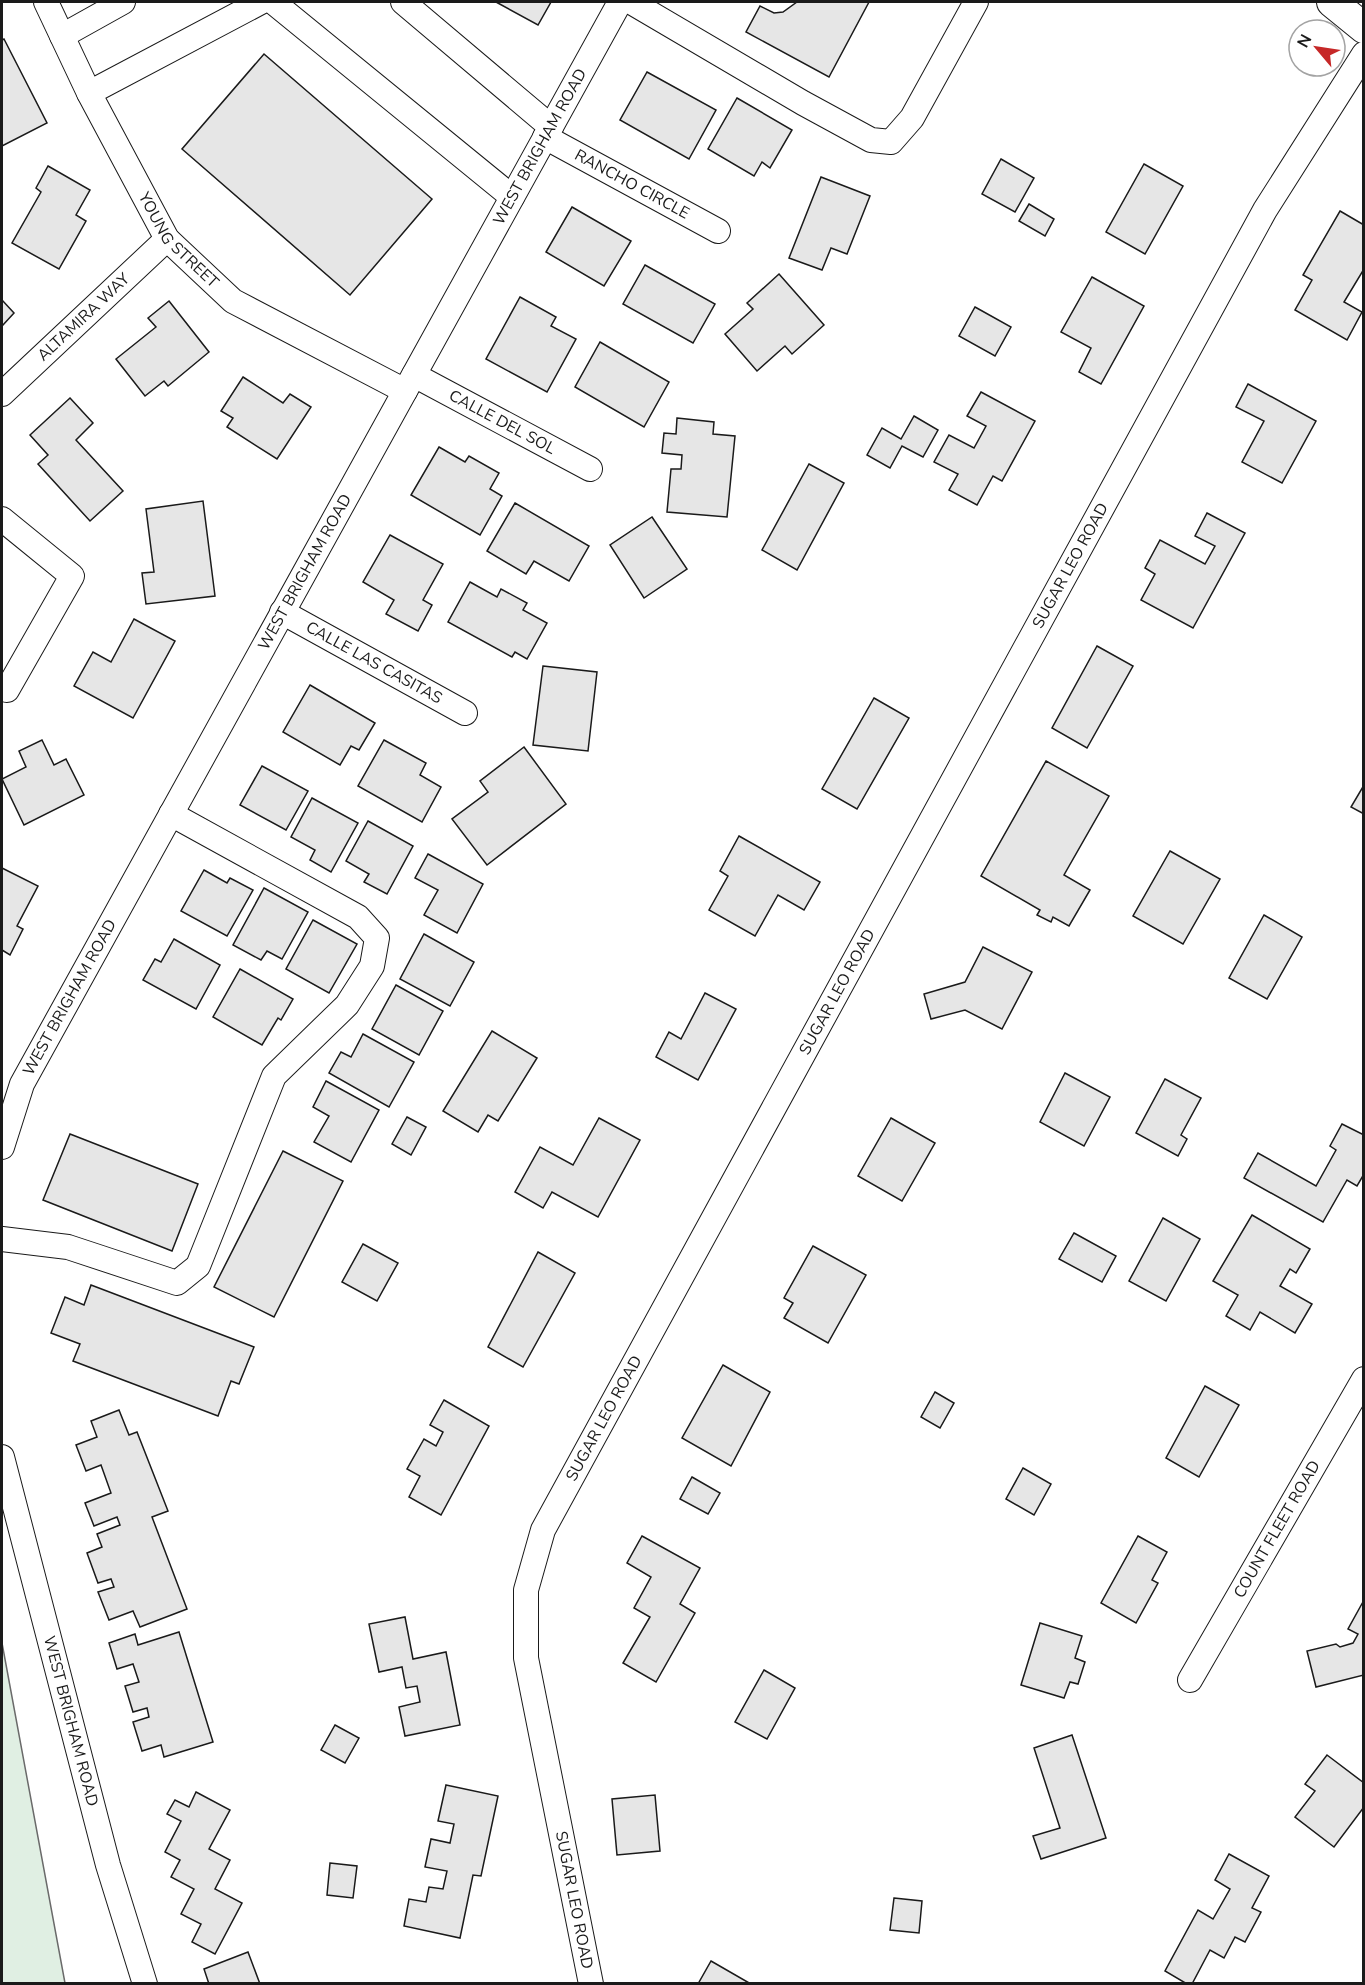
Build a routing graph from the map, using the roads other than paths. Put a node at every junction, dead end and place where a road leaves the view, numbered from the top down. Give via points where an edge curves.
1 (46, 2) edge
2 (123, 2) edge
3 (261, 2) edge
4 (273, 2) edge
5 (403, 2) edge
6 (620, 2) edge
7 (631, 2) edge
8 (976, 2) edge
9 (1332, 2) edge
10 (1364, 28) edge
11 (62, 36) junction
12 (1364, 54) edge
13 (89, 93) junction
14 (548, 132) junction
15 (512, 198) junction
16 (718, 231) dead end
17 (167, 239) junction
18 (409, 383) junction
19 (2, 394) edge
20 (590, 470) dead end
21 (2, 519) edge
22 (282, 612) junction
23 (7, 690) dead end
24 (465, 713) dead end
25 (171, 814) junction
26 (2, 1147) edge
27 (2, 1239) edge
28 (1364, 1379) edge
29 (2, 1457) edge
30 (1190, 1680) dead end
31 (145, 1983) edge
32 (591, 1983) edge

1 - 11 street, YOUNG STREET
2 - 11 street
3 - 13 street
4 - 15 street
5 - 14 street, RANCHO CIRCLE
6 - 14 street, WEST BRIGHAM ROAD
7 - 8 street via 871,140 891,142 912,118
9 - 10 main road
11 - 13 street, YOUNG STREET
12 - 32 street, SUGAR LEO ROAD via 1265,210 543,1530 526,1590 526,1658
13 - 17 street, YOUNG STREET
14 - 15 street, WEST BRIGHAM ROAD
14 - 16 street, RANCHO CIRCLE
15 - 18 street, WEST BRIGHAM ROAD
17 - 18 street, YOUNG STREET via 233,301
17 - 19 street, ALTAMIRA WAY
18 - 20 street, CALLE DEL SOL
18 - 22 street, WEST BRIGHAM ROAD
21 - 23 street via 72,576
22 - 24 street, CALLE LAS CASITAS
22 - 25 street, WEST BRIGHAM ROAD
25 - 26 street, WEST BRIGHAM ROAD via 22,1084
25 - 27 street via 358,917 377,938 372,966 347,1005 274,1076 198,1266 177,1283 68,1247
28 - 30 street, COUNT FLEET ROAD
29 - 31 street, WEST BRIGHAM ROAD via 108,1865

